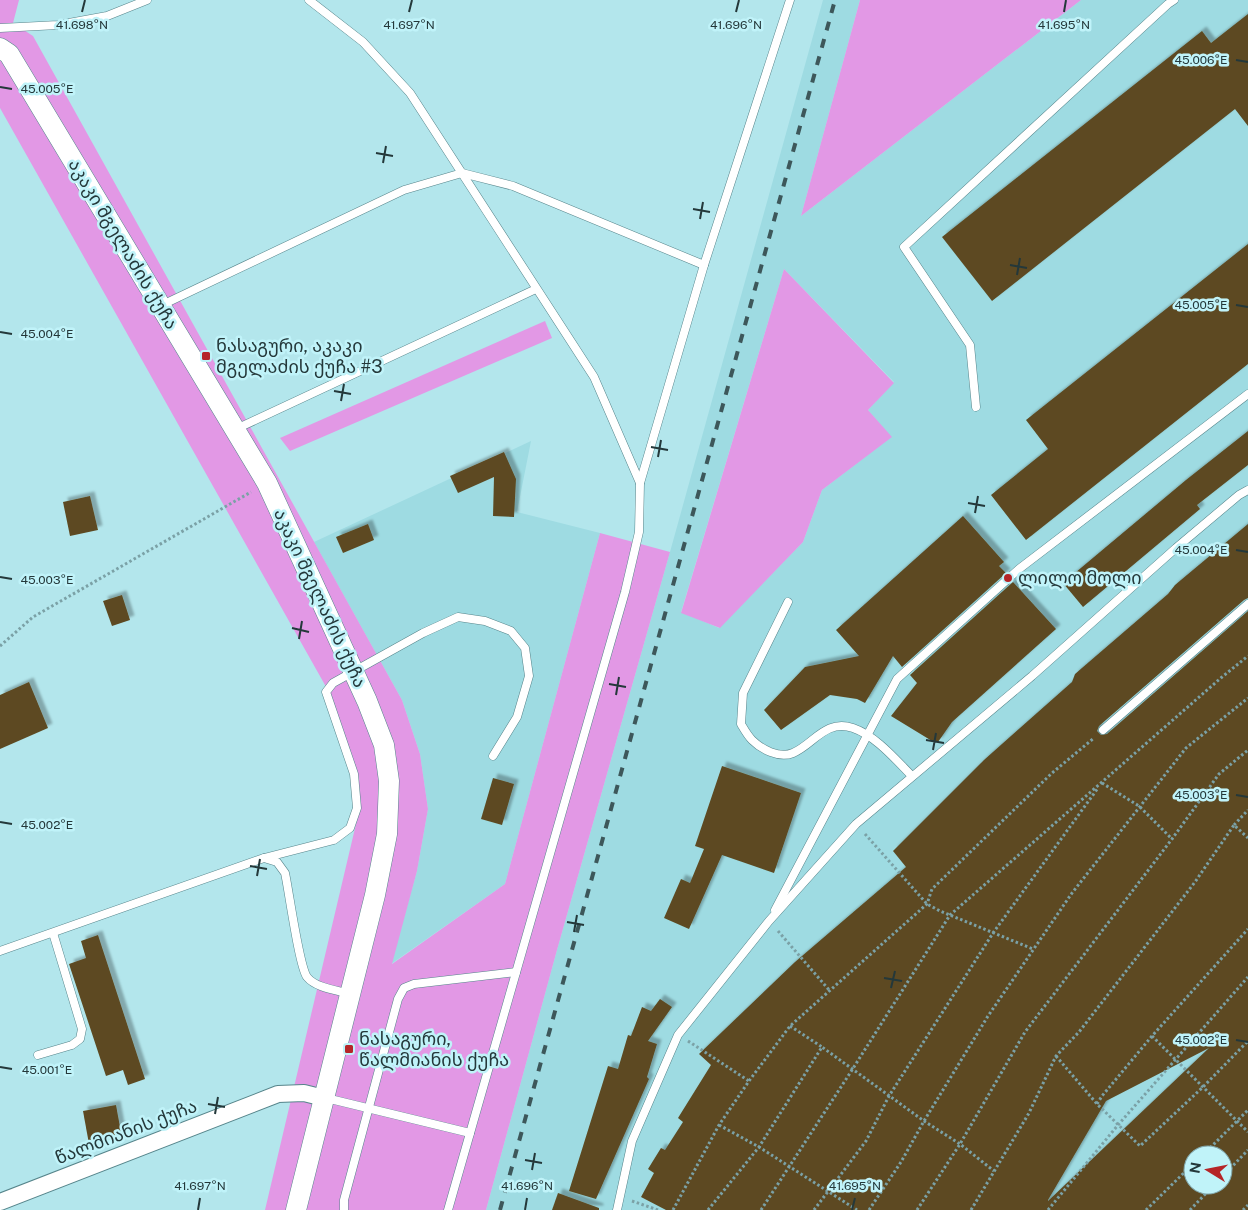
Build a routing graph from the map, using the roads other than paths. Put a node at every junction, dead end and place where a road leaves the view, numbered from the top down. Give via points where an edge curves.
1 (148, 0) edge
2 (309, 0) edge
3 (790, 0) edge
4 (1174, 0) edge
5 (0, 28) edge
6 (0, 48) edge
7 (462, 173) junction
8 (704, 265) junction
9 (536, 289) junction
10 (160, 306) junction
11 (1248, 394) edge
12 (976, 407) dead end
13 (234, 430) junction
14 (640, 482) junction
15 (1248, 490) edge
16 (788, 602) dead end
17 (1248, 604) edge
18 (354, 672) junction
19 (1103, 730) road end
20 (868, 734) junction
21 (493, 756) dead end
22 (912, 776) junction
23 (264, 858) junction
24 (769, 921) junction
25 (53, 933) junction
26 (0, 951) edge
27 (516, 972) junction
28 (350, 994) junction
29 (38, 1055) dead end
30 (324, 1098) junction
31 (369, 1108) junction
32 (470, 1134) junction
33 (0, 1202) edge
34 (296, 1210) edge
35 (344, 1210) edge
36 (448, 1210) edge
37 (617, 1210) edge

1 - 5 lane via 108,16 58,25
2 - 7 lane via 363,42 410,93
3 - 8 lane
4 - 12 lane via 904,247 970,345
6 - 10 street, აკაკი მგელაძის ქუჩა via 8,54
7 - 8 lane via 513,186
7 - 9 lane
7 - 10 lane via 404,190
8 - 14 lane
9 - 13 lane
9 - 14 lane via 594,378
10 - 13 street, აკაკი მგელაძის ქუჩა
11 - 20 lane via 1019,569 897,678
13 - 18 street, აკაკი მგელაძის ქუჩა via 266,483
14 - 27 lane via 639,532 625,592
15 - 22 lane via 1176,548 1032,676
16 - 20 lane via 743,693 740,724 752,740 773,754 792,754 826,729 844,726
17 - 19 lane
18 - 21 lane via 458,617 485,621 511,631 525,648 529,676 517,717
18 - 23 lane via 333,683 326,692 354,774 357,808 350,828 334,840
18 - 28 street, აკაკი მგელაძის ქუჩა via 384,745 389,781 388,834
20 - 22 lane
20 - 24 lane
22 - 24 lane via 856,824
23 - 25 lane
23 - 28 lane via 277,862 285,873 306,976 318,985
24 - 37 lane via 678,1035 632,1141
25 - 26 lane
25 - 29 lane via 82,1029 80,1039 72,1045
27 - 31 lane via 414,984 404,988 398,999
27 - 32 lane
28 - 30 street, აკაკი მგელაძის ქუჩა
30 - 31 lane
30 - 33 street, წალმიანის ქუჩა via 304,1093 278,1094
30 - 34 street, აკაკი მგელაძის ქუჩა
31 - 32 lane
31 - 35 lane
32 - 36 lane

